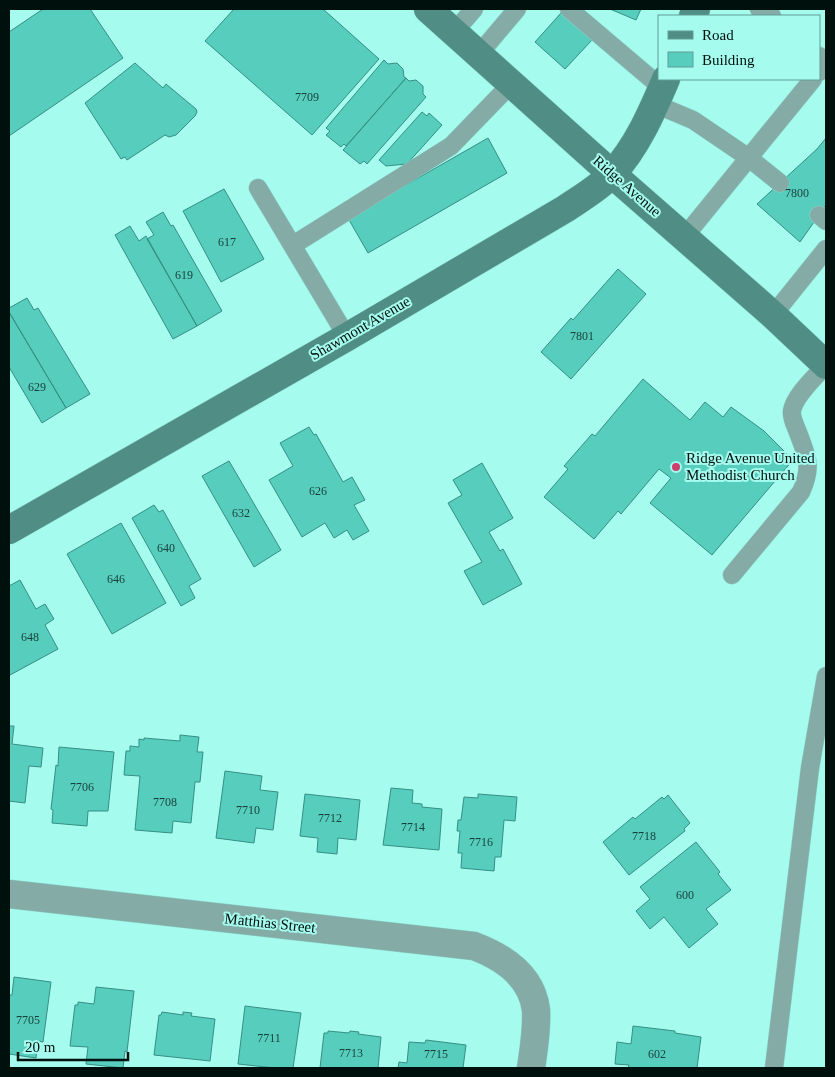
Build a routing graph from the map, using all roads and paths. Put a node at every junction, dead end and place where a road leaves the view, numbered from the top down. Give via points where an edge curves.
1 (428, 9) edge
2 (474, 9) edge
3 (517, 9) edge
4 (571, 9) edge
5 (759, 9) edge
6 (770, 15) edge
7 (454, 32) junction
8 (479, 54) junction
9 (820, 57) edge
10 (820, 71) edge
11 (812, 80) edge
12 (512, 83) junction
13 (661, 90) edge
14 (749, 158) junction
15 (612, 174) junction
16 (780, 183) dead end
17 (258, 188) dead end
18 (685, 236) junction
19 (292, 246) junction
20 (826, 249) edge
21 (773, 314) junction
22 (347, 337) junction
23 (826, 365) edge
24 (9, 530) edge
25 (732, 575) dead end
26 (826, 676) edge
27 (9, 894) edge
28 (531, 1068) edge
29 (774, 1068) edge

1 - 7 street, Ridge Avenue
2 - 7 lane
3 - 8 lane
4 - 13 lane
5 - 6 lane
7 - 8 street, Ridge Avenue
8 - 12 street, Ridge Avenue
9 - 10 lane via 826,62
11 - 14 lane
12 - 15 street, Ridge Avenue
12 - 19 lane via 451,146
13 - 14 lane via 693,120
13 - 15 street, Shawmont Avenue via 632,147
14 - 16 lane
14 - 18 lane
15 - 18 street, Ridge Avenue
15 - 22 street, Shawmont Avenue via 566,209
17 - 19 lane
18 - 21 street, Ridge Avenue
19 - 22 lane
20 - 21 lane
21 - 23 street, Ridge Avenue
22 - 24 street, Shawmont Avenue
23 - 25 lane via 797,399 792,412 808,465 801,492
26 - 29 lane via 810,768
27 - 28 street, Matthias Street via 474,946 494,953 508,963 530,991 536,1008

